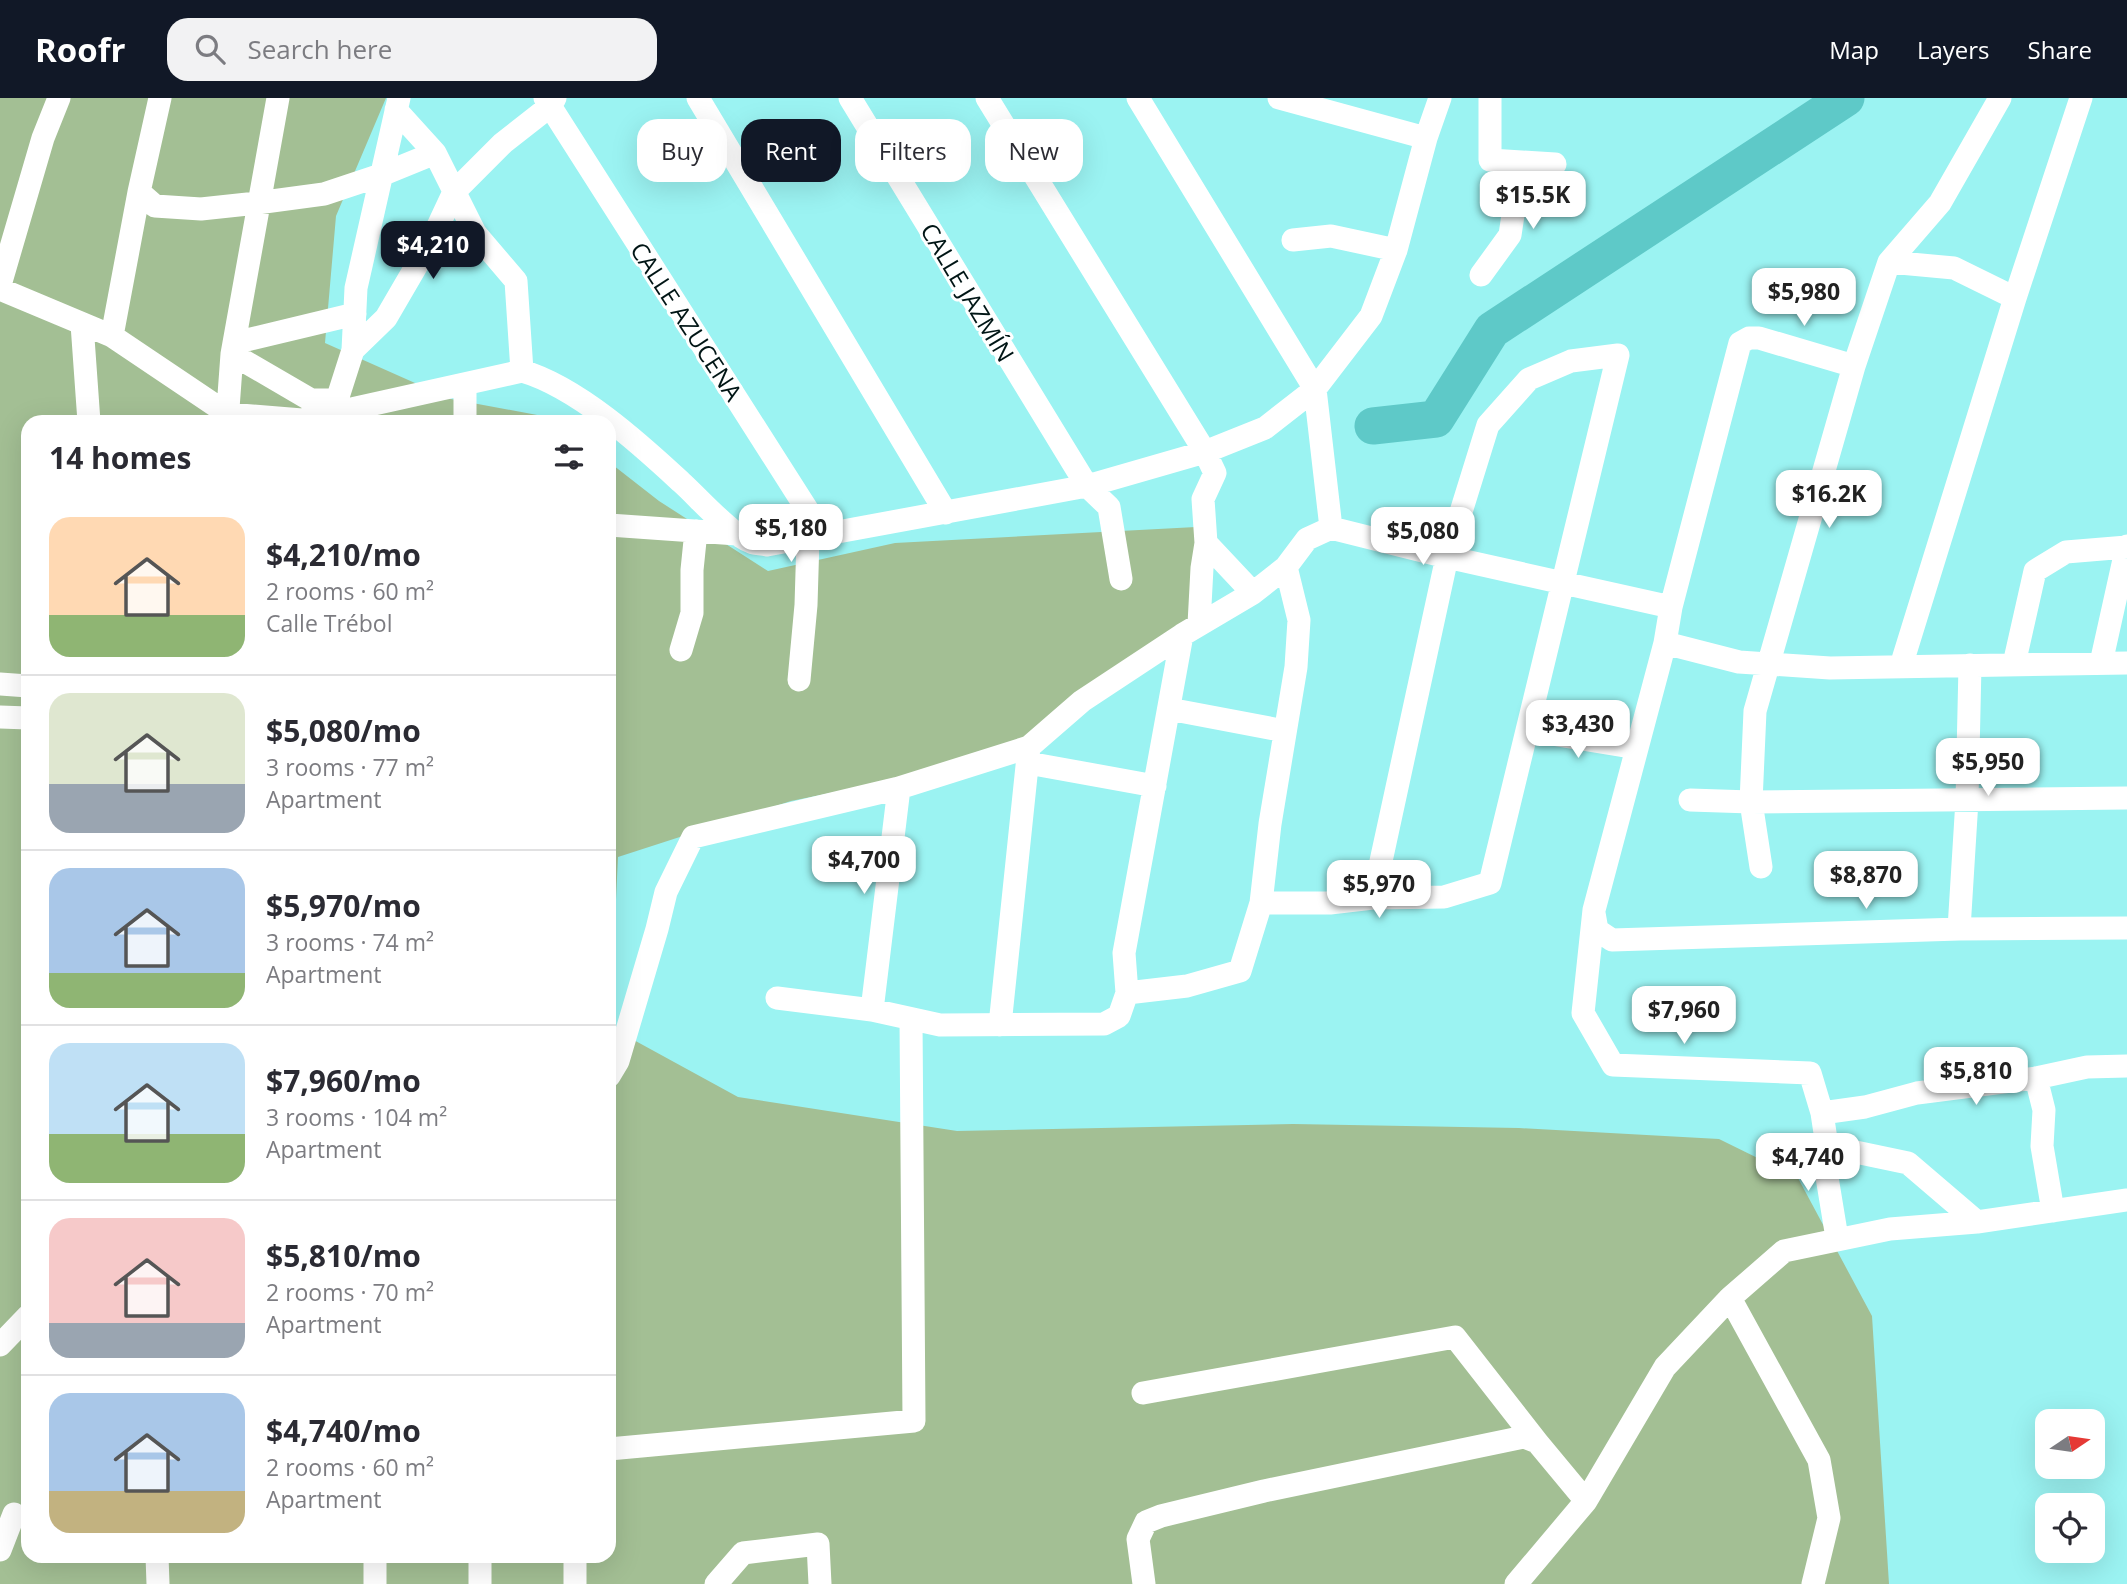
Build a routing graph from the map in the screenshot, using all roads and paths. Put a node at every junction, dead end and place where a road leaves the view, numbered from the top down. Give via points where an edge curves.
1 (59, 98) edge
2 (160, 98) edge
3 (278, 98) edge
4 (698, 98) edge
5 (850, 98) edge
6 (987, 98) edge
7 (1138, 98) edge
8 (1279, 98) edge
9 (1440, 98) edge
10 (1490, 98) edge
11 (2000, 98) edge
12 (2081, 98) edge
13 (550, 101) edge
14 (397, 104) edge
15 (1344, 107) edge
16 (1426, 138) junction
17 (435, 153) junction
18 (1521, 162) junction
19 (1555, 164) dead end
20 (381, 175) junction
21 (139, 192) junction
22 (454, 192) junction
23 (257, 203) junction
24 (1293, 240) dead end
25 (1396, 250) junction
26 (1889, 262) junction
27 (1481, 275) dead end
28 (0, 287) edge
29 (2015, 298) junction
30 (355, 314) junction
31 (82, 324) junction
32 (112, 336) junction
33 (233, 348) junction
34 (353, 351) junction
35 (1854, 366) junction
36 (522, 371) junction
37 (465, 385) junction
38 (1315, 390) junction
39 (338, 411) edge
40 (586, 412) edge
41 (88, 415) edge
42 (224, 415) edge
43 (228, 415) edge
44 (465, 415) edge
45 (616, 434) edge
46 (1205, 452) junction
47 (1087, 486) junction
48 (946, 513) junction
49 (616, 525) edge
50 (1331, 528) junction
51 (696, 531) junction
52 (737, 534) junction
53 (816, 537) junction
54 (1206, 542) junction
55 (2127, 547) edge
56 (1447, 557) junction
57 (1286, 567) junction
58 (1121, 579) dead end
59 (1561, 583) junction
60 (1253, 593) junction
61 (1671, 607) junction
62 (1190, 630) junction
63 (1665, 643) junction
64 (681, 650) dead end
65 (2101, 663) junction
66 (2127, 663) edge
67 (1768, 664) junction
68 (2014, 664) junction
69 (1970, 665) junction
70 (1901, 666) junction
71 (799, 680) dead end
72 (0, 684) edge
73 (21, 686) edge
74 (1169, 709) junction
75 (0, 717) edge
76 (21, 718) edge
77 (1527, 730) junction
78 (1285, 731) junction
79 (1637, 748) junction
80 (1029, 755) junction
81 (1155, 786) junction
82 (899, 788) junction
83 (2127, 798) edge
84 (1690, 800) dead end
85 (1966, 800) junction
86 (1751, 802) junction
87 (1761, 867) dead end
88 (1373, 898) junction
89 (1261, 903) junction
90 (1594, 910) junction
91 (2127, 928) edge
92 (1959, 929) junction
93 (1128, 993) junction
94 (777, 998) dead end
95 (872, 1010) junction
96 (911, 1019) junction
97 (1000, 1025) junction
98 (616, 1064) edge
99 (2127, 1066) edge
100 (2036, 1078) junction
101 (1822, 1113) junction
102 (1827, 1146) junction
103 (2127, 1200) edge
104 (2053, 1211) junction
105 (1977, 1222) junction
106 (1837, 1238) junction
107 (1730, 1298) junction
108 (21, 1323) edge
109 (0, 1345) edge
110 (1143, 1393) dead end
111 (1538, 1442) junction
112 (616, 1448) edge
113 (1586, 1501) junction
114 (14, 1512) edge
115 (0, 1550) edge
116 (157, 1563) edge
117 (375, 1563) edge
118 (480, 1563) edge
119 (575, 1563) edge
120 (1513, 1583) edge
121 (158, 1584) edge
122 (375, 1584) edge
123 (480, 1584) edge
124 (575, 1584) edge
125 (716, 1584) edge
126 (820, 1584) edge
127 (1144, 1584) edge
128 (1813, 1584) edge

1 - 28 street
2 - 21 street
3 - 23 street
4 - 48 street
5 - 47 street, CALLE JAZMÍN
6 - 46 street
7 - 38 street
8 - 15 street
9 - 16 street
10 - 18 street via 1490,160
11 - 26 street via 1940,203
12 - 29 street
13 - 22 street
13 - 53 street, CALLE AZUCENA
14 - 17 street
14 - 20 street
15 - 16 street
16 - 25 street
17 - 20 street
17 - 22 street
18 - 19 street
18 - 27 street via 1510,235
20 - 23 street via 324,194
20 - 30 street via 356,288
21 - 23 street via 155,206 201,209
21 - 32 street
22 - 34 street via 386,318
22 - 36 street via 475,233 516,281
23 - 33 street
24 - 25 street via 1331,236
25 - 38 street via 1371,316
26 - 29 street via 1954,268
26 - 35 street
28 - 31 street
29 - 70 street
30 - 33 street
30 - 34 street
31 - 32 street
31 - 41 street
32 - 42 street
33 - 39 street via 311,400
33 - 43 street
34 - 39 street
35 - 61 street via 1759,338 1740,343
35 - 67 street
36 - 37 street
36 - 40 street via 542,377
37 - 39 street
37 - 44 street
38 - 46 street via 1265,428
38 - 50 street
45 - 52 street via 680,480
46 - 47 street
46 - 54 street via 1216,473 1203,499
47 - 48 street
47 - 58 street, CALLE JAZMÍN via 1109,507
48 - 53 street
49 - 51 street
50 - 56 street
50 - 57 street via 1307,540
51 - 52 street
51 - 64 street via 692,613
52 - 53 street via 767,545
53 - 71 street
54 - 60 street
54 - 62 street
55 - 65 street
55 - 68 street via 2066,552 2035,572
56 - 59 street
56 - 59 street via 1488,425 1529,379 1571,362 1618,355
56 - 88 street
57 - 60 street
57 - 78 street via 1299,620
59 - 61 street
59 - 77 street
60 - 62 street
61 - 63 street
62 - 74 street
62 - 80 street via 1082,701
63 - 67 street via 1739,662
63 - 79 street
65 - 66 street
65 - 68 street
67 - 70 street
67 - 86 street via 1755,711
68 - 69 street
69 - 70 street
69 - 85 street
72 - 73 street
74 - 78 street
74 - 81 street
75 - 76 street
77 - 79 street
77 - 88 street via 1490,883 1444,897
78 - 89 street
79 - 90 street
80 - 81 street
80 - 82 street
80 - 97 street
81 - 93 street via 1124,953
82 - 95 street
82 - 98 street via 693,837 666,892
83 - 85 street
84 - 86 street
85 - 86 street
85 - 92 street
86 - 87 street
88 - 89 street via 1330,904
89 - 93 street via 1240,971 1187,986
90 - 92 street via 1597,930 1612,940
90 - 101 street via 1583,1013 1613,1065 1810,1073
91 - 92 street
93 - 97 street via 1119,1016 1104,1024
94 - 95 street
95 - 96 street
96 - 97 street via 940,1026
96 - 112 street via 914,1420
99 - 100 street via 2087,1067
100 - 101 street via 1917,1093
100 - 104 street via 2044,1110 2042,1146
101 - 102 street
102 - 105 street via 1908,1163
102 - 106 street via 1825,1165
103 - 104 street
104 - 105 street
105 - 106 street
106 - 107 street via 1784,1251
107 - 113 street via 1665,1367
107 - 128 street via 1819,1460 1829,1518
108 - 109 street
110 - 111 street via 1455,1338
111 - 113 street
111 - 127 street via 1524,1437 1161,1516 1146,1522 1138,1539
113 - 120 street
114 - 115 street
116 - 121 street
117 - 122 street
118 - 123 street
119 - 124 street
125 - 126 street via 743,1553 818,1544

